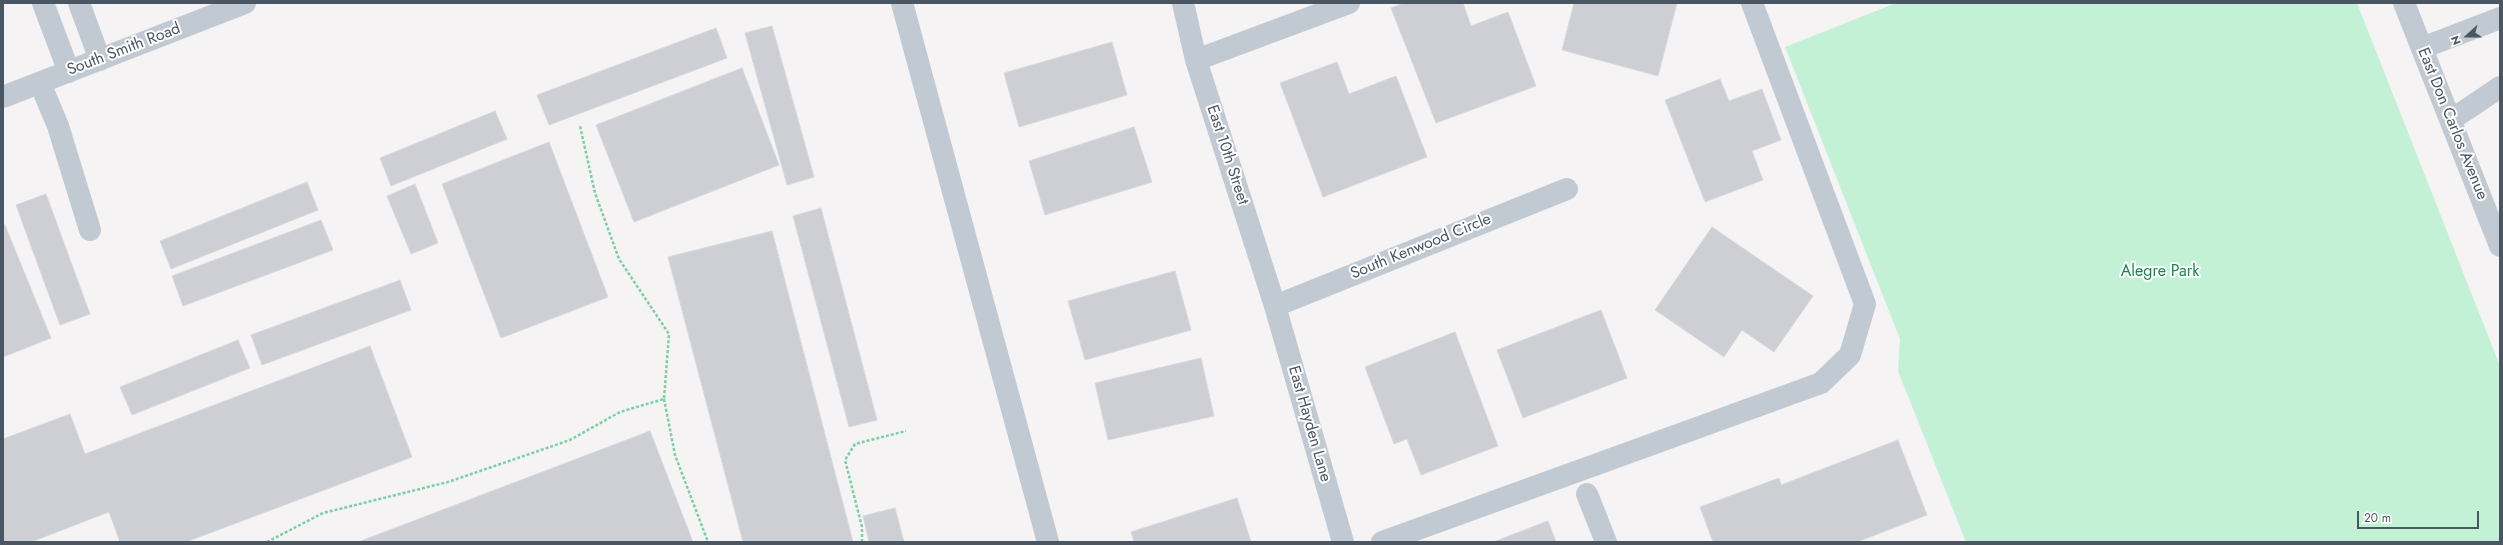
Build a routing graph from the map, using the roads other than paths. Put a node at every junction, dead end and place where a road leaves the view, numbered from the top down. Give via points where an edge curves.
1 (42, 3) edge
2 (79, 3) edge
3 (245, 3) edge
4 (902, 3) edge
5 (1183, 3) edge
6 (1349, 3) edge
7 (1752, 3) edge
8 (2404, 3) edge
9 (2500, 18) edge
10 (2422, 48) junction
11 (100, 60) junction
12 (1196, 60) junction
13 (69, 72) junction
14 (40, 83) junction
15 (2500, 87) edge
16 (3, 97) edge
17 (2451, 120) junction
18 (1567, 189) dead end
19 (90, 230) dead end
20 (2500, 246) edge
21 (1275, 306) junction
22 (1587, 494) dead end
23 (1048, 542) edge
24 (1343, 542) edge
25 (1382, 542) edge
26 (1606, 542) edge

1 - 13 street
2 - 11 street
3 - 11 street, South Smith Road
4 - 23 street
5 - 12 street, East 10th Street
6 - 12 street
7 - 25 street via 1865,304 1850,355 1821,383
8 - 10 street, East Don Carlos Avenue
9 - 10 street
10 - 17 street, East Don Carlos Avenue
11 - 13 street, South Smith Road
12 - 21 street, East 10th Street
13 - 14 street, South Smith Road
14 - 16 street, South Smith Road
14 - 19 street via 76,178
15 - 17 street
17 - 20 street, East Don Carlos Avenue
18 - 21 street, South Kenwood Circle
21 - 24 street, East Hayden Lane
22 - 26 street

